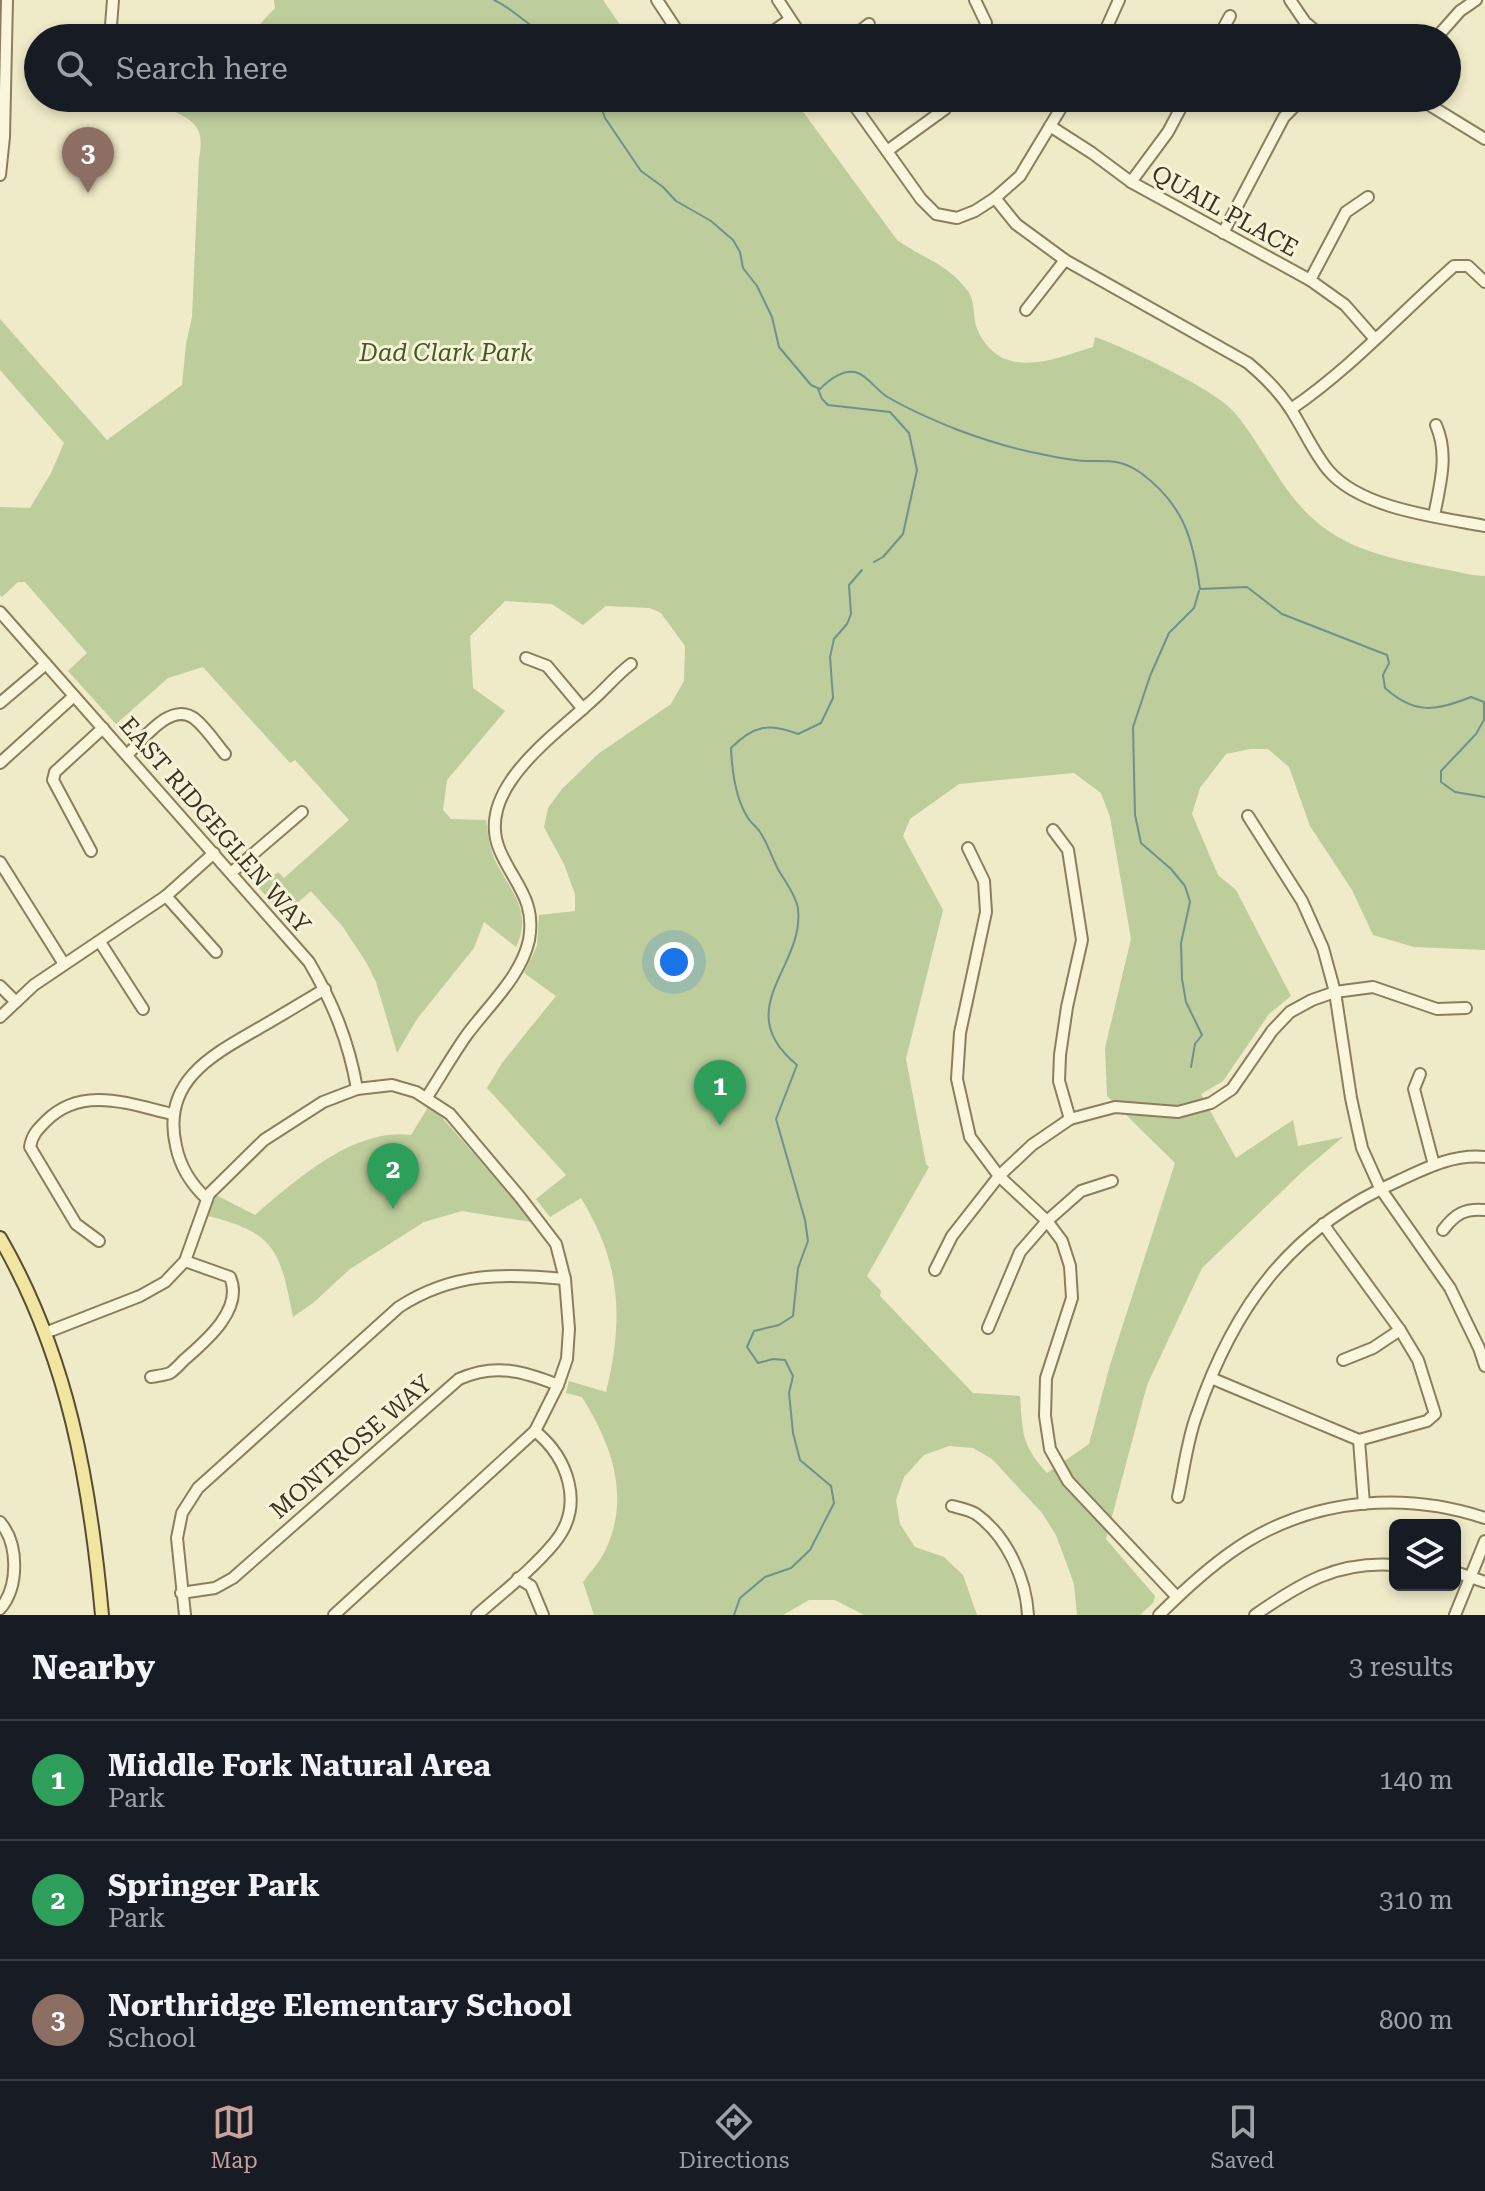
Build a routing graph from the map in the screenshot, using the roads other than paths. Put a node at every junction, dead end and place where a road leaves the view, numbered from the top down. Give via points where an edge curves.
1 (7, 0) edge
2 (113, 0) edge
3 (657, 0) edge
4 (778, 0) edge
5 (975, 0) edge
6 (1119, 0) edge
7 (1290, 0) edge
8 (1450, 0) edge
9 (1476, 0) edge
10 (1460, 11) junction
11 (1230, 16) dead end
12 (789, 20) junction
13 (111, 24) edge
14 (673, 24) edge
15 (783, 24) edge
16 (792, 24) edge
17 (986, 24) edge
18 (1108, 24) edge
19 (1226, 24) edge
20 (1307, 24) edge
21 (1448, 24) edge
22 (859, 112) edge
23 (941, 112) edge
24 (1058, 112) edge
25 (1179, 112) edge
26 (1289, 112) edge
27 (1441, 112) edge
28 (1050, 126) junction
29 (1485, 139) edge
30 (887, 151) junction
31 (0, 175) edge
32 (1131, 182) junction
33 (1368, 197) dead end
34 (995, 198) junction
35 (1223, 233) junction
36 (1065, 260) junction
37 (1310, 280) junction
38 (1485, 282) edge
39 (1026, 310) dead end
40 (1374, 338) junction
41 (1291, 409) junction
42 (1436, 425) dead end
43 (1434, 516) junction
44 (1485, 526) edge
45 (1, 616) edge
46 (526, 658) dead end
47 (46, 664) junction
48 (631, 664) dead end
49 (74, 696) junction
50 (0, 703) edge
51 (583, 709) junction
52 (103, 728) junction
53 (225, 754) dead end
54 (127, 755) junction
55 (0, 763) edge
56 (302, 812) dead end
57 (1248, 816) dead end
58 (1053, 830) dead end
59 (968, 848) dead end
60 (91, 851) dead end
61 (214, 853) junction
62 (0, 862) edge
63 (232, 872) junction
64 (166, 896) junction
65 (100, 942) junction
66 (216, 952) dead end
67 (64, 964) junction
68 (0, 986) edge
69 (325, 989) junction
70 (1335, 992) junction
71 (16, 1002) junction
72 (1466, 1008) dead end
73 (143, 1009) dead end
74 (0, 1017) edge
75 (1420, 1074) dead end
76 (357, 1089) junction
77 (427, 1097) junction
78 (172, 1114) junction
79 (1070, 1119) junction
80 (1485, 1157) edge
81 (1434, 1165) junction
82 (999, 1176) junction
83 (1112, 1181) dead end
84 (1380, 1188) junction
85 (207, 1199) junction
86 (1485, 1210) edge
87 (1047, 1221) junction
88 (1323, 1224) junction
89 (1443, 1230) dead end
90 (0, 1238) edge
91 (99, 1241) dead end
92 (185, 1261) junction
93 (935, 1270) dead end
94 (565, 1279) junction
95 (988, 1328) dead end
96 (1400, 1330) junction
97 (45, 1333) junction
98 (1343, 1360) dead end
99 (1485, 1366) edge
100 (151, 1377) dead end
101 (1211, 1378) junction
102 (558, 1385) junction
103 (535, 1431) junction
104 (1359, 1440) junction
105 (1178, 1497) dead end
106 (1364, 1504) junction
107 (952, 1506) dead end
108 (1485, 1518) edge
109 (0, 1522) edge
110 (1485, 1541) edge
111 (1389, 1565) edge
112 (1461, 1573) edge
113 (1470, 1575) junction
114 (518, 1578) junction
115 (1485, 1582) edge
116 (181, 1593) junction
117 (1177, 1597) junction
118 (0, 1609) edge
119 (102, 1615) edge
120 (185, 1615) edge
121 (334, 1615) edge
122 (477, 1615) edge
123 (543, 1615) edge
124 (1028, 1615) edge
125 (1159, 1615) edge
126 (1255, 1615) edge
127 (1455, 1615) edge

1 - 31 street
2 - 13 street
3 - 14 street
4 - 12 street
5 - 17 street
6 - 18 street
7 - 20 street
8 - 10 street
9 - 10 street
10 - 21 street
11 - 19 street
12 - 15 street
12 - 16 street
22 - 30 street
23 - 30 street
24 - 28 street
25 - 32 street
26 - 35 street
27 - 29 street
28 - 32 street, QUAIL PLACE
28 - 34 street via 1020,176
30 - 34 street via 936,214 966,216
32 - 35 street, QUAIL PLACE
33 - 37 street via 1346,212
34 - 36 street via 1016,224
35 - 37 street, QUAIL PLACE
36 - 39 street
36 - 41 street via 1248,363
37 - 40 street, QUAIL PLACE via 1345,305
38 - 40 street via 1468,266 1454,266
40 - 41 street via 1330,382
41 - 43 street via 1328,470 1346,487
42 - 43 street via 1444,463
43 - 44 street
45 - 47 street, EAST RIDGEGLEN WAY
46 - 51 street via 547,666
47 - 49 street, EAST RIDGEGLEN WAY
47 - 50 street
48 - 51 street
49 - 52 street, EAST RIDGEGLEN WAY
49 - 55 street
51 - 77 street via 529,757 499,803 499,849 527,900 532,920 528,945 512,977
52 - 54 street, EAST RIDGEGLEN WAY
52 - 60 street via 55,772 53,780
53 - 54 street via 194,718 181,714 167,716
54 - 61 street, EAST RIDGEGLEN WAY
56 - 63 street
57 - 70 street via 1302,901
58 - 79 street via 1068,850 1082,940 1060,1055 1059,1081
59 - 82 street via 984,881 986,912 960,1033 957,1079 970,1137
61 - 63 street, EAST RIDGEGLEN WAY
61 - 64 street
62 - 67 street
63 - 69 street, EAST RIDGEGLEN WAY via 309,962
64 - 65 street
64 - 66 street
65 - 67 street
65 - 73 street
67 - 71 street
68 - 71 street
69 - 76 street, EAST RIDGEGLEN WAY via 350,1049
69 - 78 street via 217,1053 186,1081
70 - 72 street via 1373,987 1437,1009
70 - 79 street via 1290,1012 1232,1089 1211,1103 1178,1112 1115,1107
70 - 84 street via 1362,1148
71 - 74 street
75 - 81 street via 1414,1089
76 - 77 street via 392,1085
76 - 85 street via 323,1102 264,1140
77 - 94 street via 450,1114 526,1204 556,1244
78 - 85 street via 177,1153
78 - 91 street via 105,1098 86,1099 56,1111 32,1135 30,1147 76,1224
79 - 82 street
80 - 81 street
81 - 84 street
82 - 87 street
82 - 93 street via 952,1236
83 - 87 street via 1081,1191
84 - 88 street
84 - 99 street via 1450,1288
85 - 92 street
86 - 89 street via 1454,1214
87 - 95 street via 1020,1252
87 - 117 street via 1062,1241 1072,1298 1046,1378 1050,1449 1068,1481
88 - 96 street
88 - 101 street via 1278,1264 1251,1299
90 - 97 main road
92 - 97 street via 165,1282 140,1296
92 - 100 street via 230,1277 231,1301 203,1344 170,1373
94 - 102 street via 569,1329
94 - 116 street via 510,1274 466,1279 399,1307 198,1488 182,1513 177,1538
96 - 98 street
96 - 104 street via 1418,1360 1435,1414 1427,1421
97 - 119 main road via 79,1441
101 - 104 street
101 - 105 street via 1196,1416
102 - 103 street
102 - 116 street, MONTROSE WAY via 499,1368 459,1379 233,1578 215,1588
103 - 114 street via 563,1461 569,1504 556,1540
103 - 121 street
104 - 106 street
106 - 108 street via 1428,1504
106 - 117 street via 1331,1508 1276,1526 1222,1558
107 - 124 street via 975,1513 999,1536 1027,1594
109 - 118 street via 15,1559 10,1598
110 - 113 street
111 - 126 street via 1351,1566 1297,1586
112 - 113 street
113 - 115 street
113 - 127 street
114 - 122 street
114 - 123 street via 531,1586
116 - 120 street
117 - 125 street

